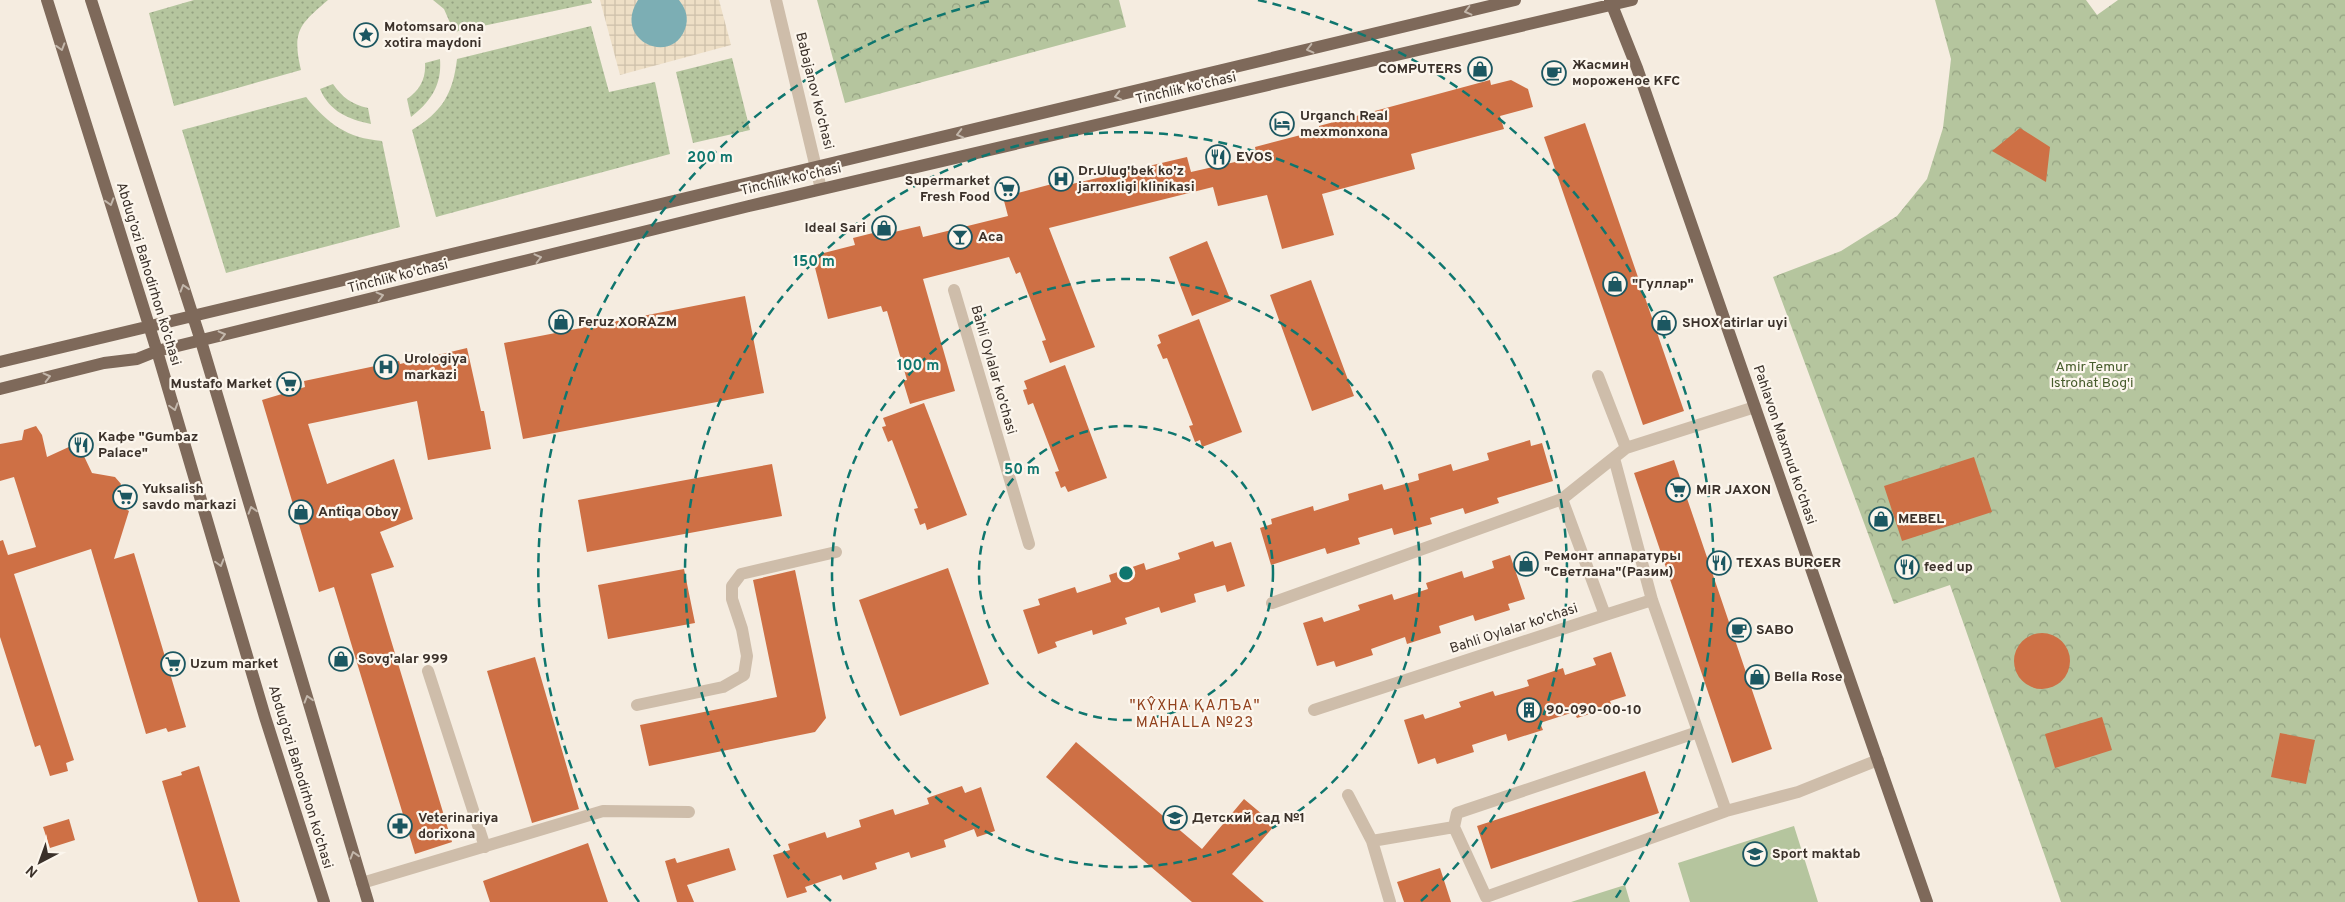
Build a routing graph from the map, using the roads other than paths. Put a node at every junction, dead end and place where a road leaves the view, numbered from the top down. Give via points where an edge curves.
1 (47, 0) edge
2 (91, 0) edge
3 (776, 0) edge
4 (1515, 0) edge
5 (1632, 0) edge
6 (1612, 3) edge
7 (817, 168) junction
8 (821, 189) junction
9 (954, 290) dead end
10 (193, 316) junction
11 (149, 326) junction
12 (201, 341) junction
13 (157, 351) junction
14 (0, 362) edge
15 (1598, 376) dead end
16 (0, 389) edge
17 (1755, 407) junction
18 (1626, 448) junction
19 (1614, 458) junction
20 (1562, 499) junction
21 (1029, 544) dead end
22 (836, 552) dead end
23 (1652, 600) junction
24 (1272, 603) dead end
25 (1605, 615) junction
26 (428, 671) dead end
27 (637, 705) dead end
28 (1314, 710) dead end
29 (1698, 732) junction
30 (1878, 760) junction
31 (1348, 795) dead end
32 (1726, 811) junction
33 (689, 812) dead end
34 (1454, 827) junction
35 (1372, 841) junction
36 (485, 846) junction
37 (362, 883) junction
38 (324, 902) edge
39 (368, 902) edge
40 (1390, 902) edge
41 (1927, 902) edge

1 -> 11 main road, Abdug’ozi Bahodirhon ko’chasi
10 -> 2 main road, Abdug’ozi Bahodirhon ko’chasi
3 - 7 street, Babajanov ko'chasi
4 -> 7 main road, Tinchlik ko'chasi
5 - 6 main road, Tinchlik ko'chasi
6 - 8 main road, Tinchlik ko'chasi
6 - 17 main road, Pahlavon Maxmud ko'chasi
7 - 8 street, Babajanov ko'chasi
7 - 10 main road, Tinchlik ko'chasi
12 -> 8 main road, Tinchlik ko'chasi
9 - 21 street, Bahli Oylalar ko'chasi
10 - 11 main road, Tinchlik ko'chasi
10 - 12 main road, Abdug’ozi Bahodirhon ko’chasi
11 - 13 main road, Abdug’ozi Bahodirhon ko’chasi
11 - 14 main road, Tinchlik ko'chasi
12 - 13 main road, Tinchlik ko'chasi
37 -> 12 main road, Abdug’ozi Bahodirhon ko’chasi
16 -> 13 main road, Tinchlik ko'chasi via 104,363 137,359
13 -> 38 main road, Abdug’ozi Bahodirhon ko’chasi via 265,717
15 - 18 street
17 - 18 street
17 - 30 main road, Pahlavon Maxmud ko'chasi
18 - 19 street
19 - 20 street
19 - 23 street
20 - 24 street
20 - 25 street
22 - 27 street via 741,574 732,586 732,599 747,656 744,674 723,687
23 - 25 street, Bahli Oylalar ko'chasi
23 - 29 street
25 - 28 street, Bahli Oylalar ko'chasi
26 - 36 street
29 - 32 street
29 - 34 street via 1457,813
30 - 32 street via 1798,792
30 - 41 main road, Pahlavon Maxmud ko'chasi
31 - 35 street
32 - 34 street via 1486,896
33 - 36 street via 603,811
34 - 35 street
35 - 40 street
36 - 37 street
37 - 39 main road, Abdug’ozi Bahodirhon ko’chasi

